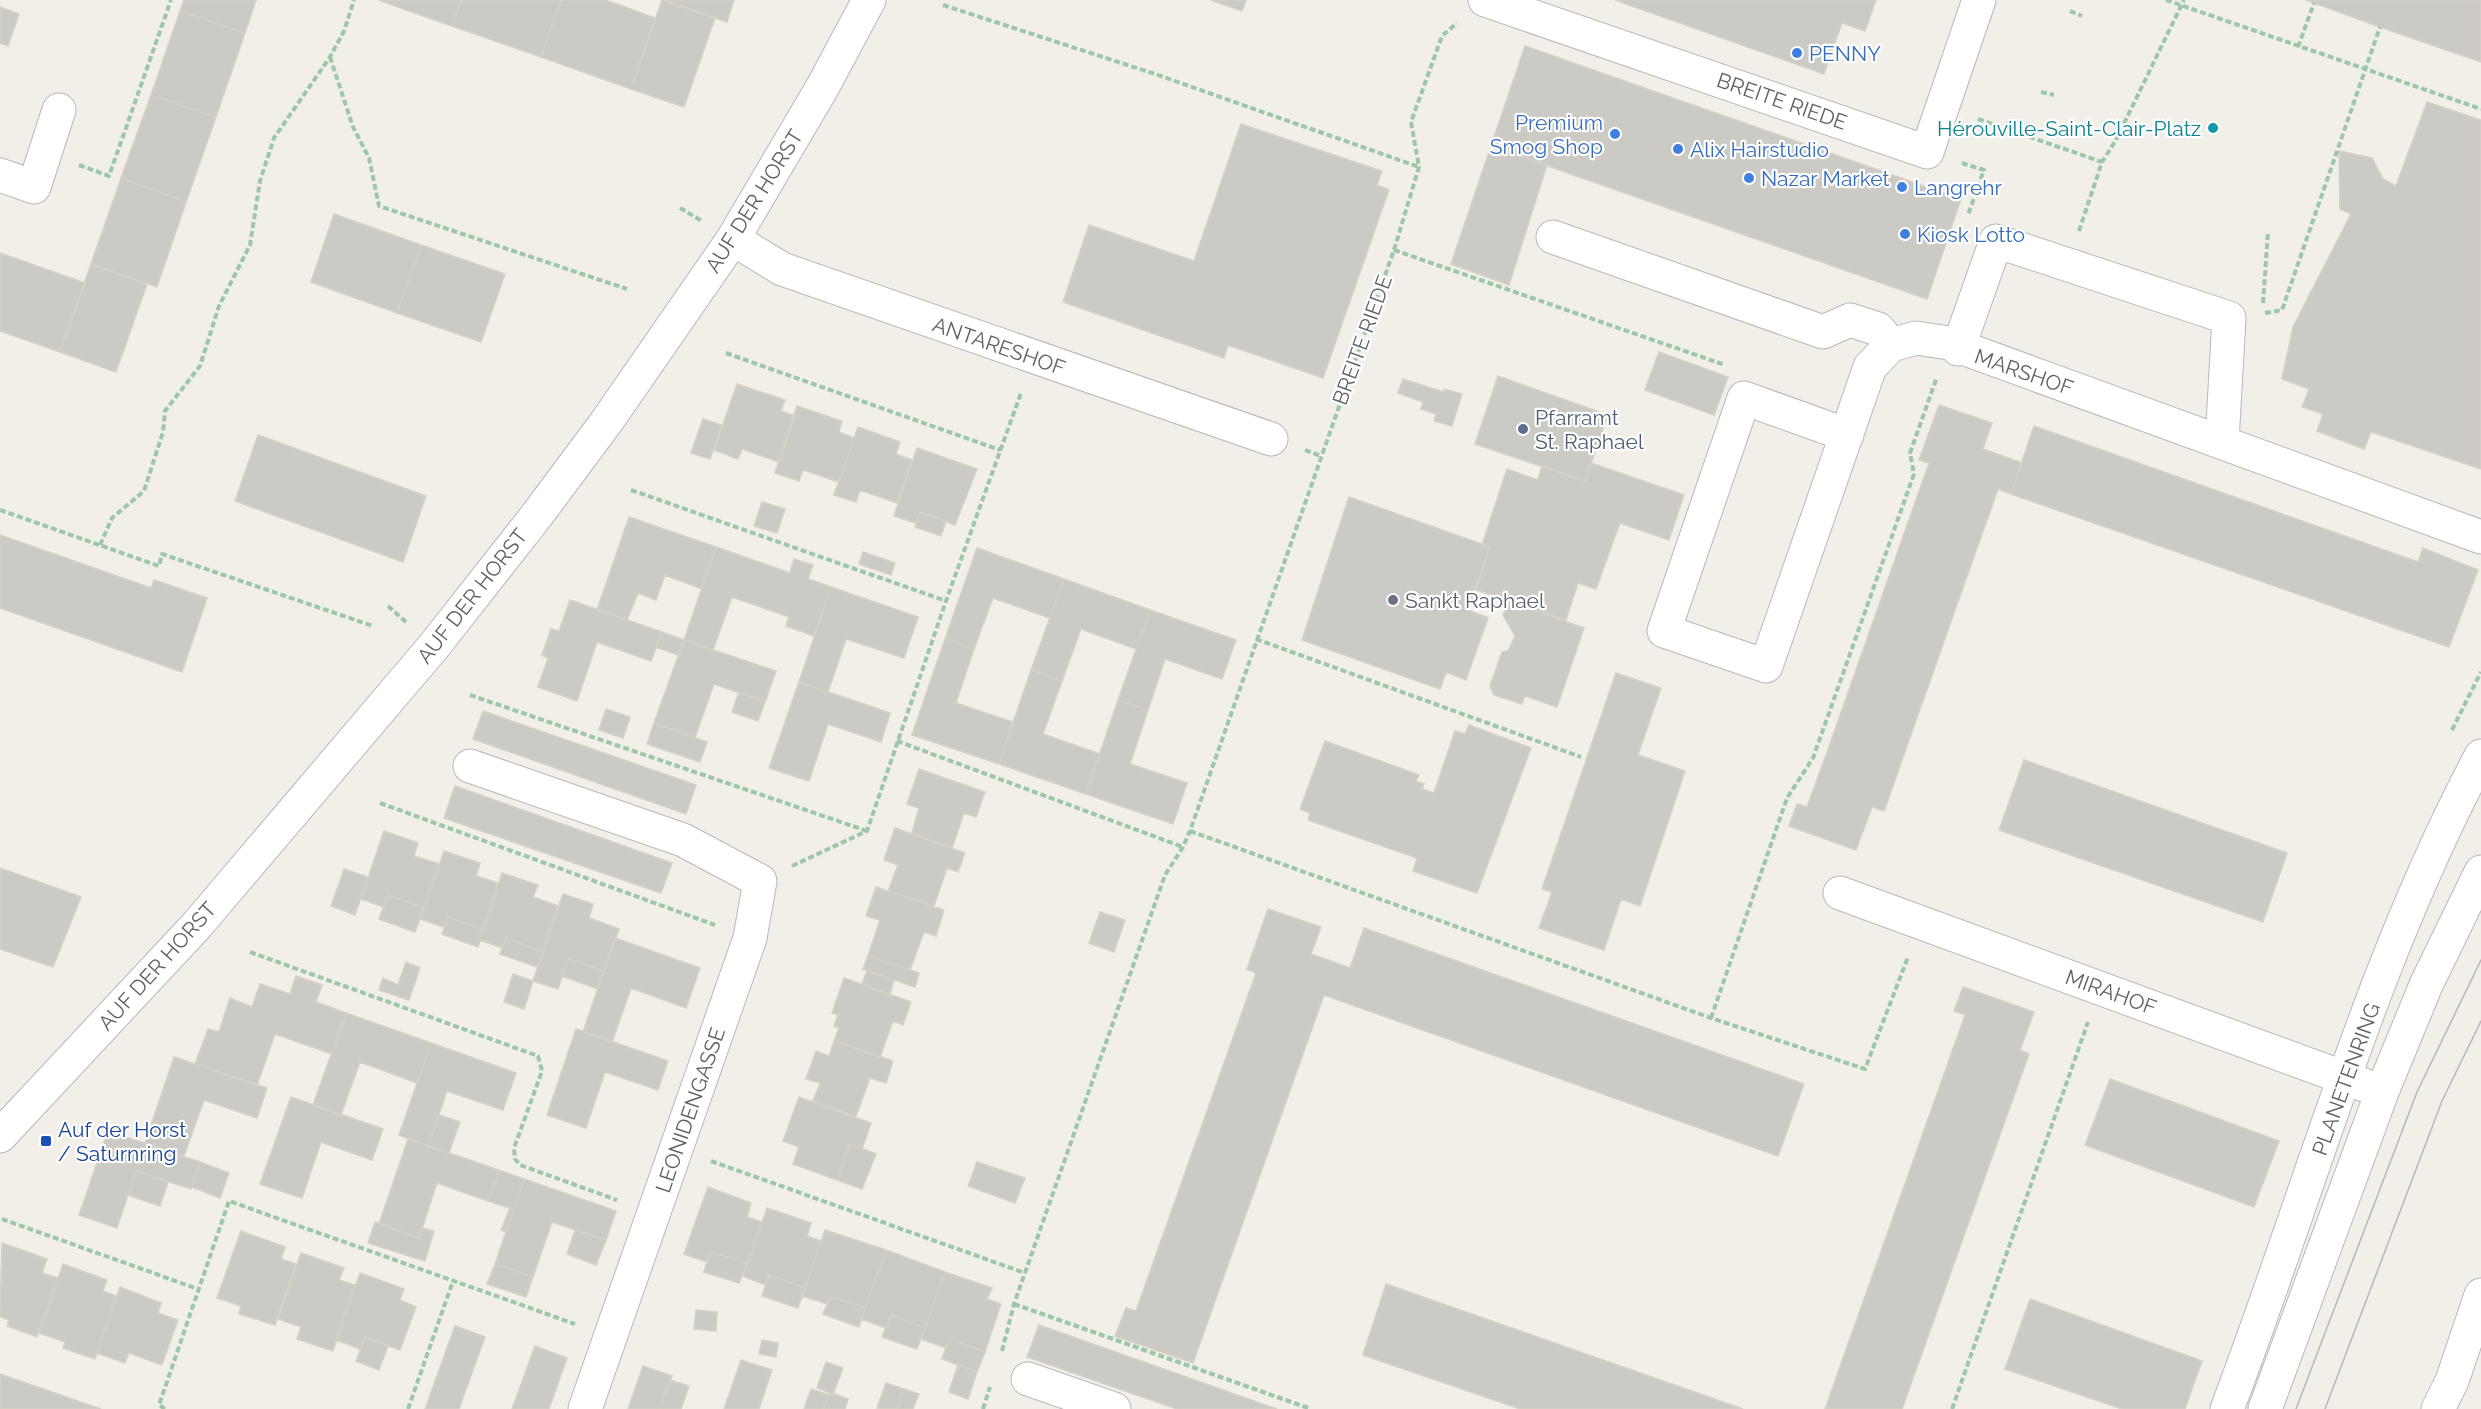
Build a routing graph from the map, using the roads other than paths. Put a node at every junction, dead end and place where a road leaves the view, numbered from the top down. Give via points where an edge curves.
1 (868, 0) edge
2 (1485, 0) edge
3 (1979, 0) edge
4 (59, 110) dead end
5 (0, 175) edge
6 (1553, 237) dead end
7 (733, 240) junction
8 (1892, 345) junction
9 (1954, 346) junction
10 (1847, 435) junction
11 (1271, 439) dead end
12 (2222, 442) junction
13 (2481, 537) edge
14 (2481, 756) edge
15 (470, 766) dead end
16 (2481, 872) edge
17 (1840, 893) dead end
18 (2345, 1078) junction
19 (2382, 1092) junction
20 (0, 1136) edge
21 (2481, 1295) edge
22 (1028, 1379) dead end
23 (585, 1409) edge
24 (1114, 1409) edge
25 (2227, 1409) edge
26 (2265, 1409) edge
27 (2438, 1409) edge

1 - 7 street, AUF DER HORST via 822,88
2 - 3 street, BREITE RIEDE via 1927,152
4 - 5 street via 34,187
6 - 8 street via 1823,332 1850,320 1878,329
7 - 11 street, ANTARESHOF via 782,269
7 - 20 street, AUF DER HORST via 607,421 434,646 196,925
8 - 9 street, MARSHOF via 1916,338
8 - 10 street via 1870,367
9 - 12 street, MARSHOF
9 - 12 street via 1996,241 2229,318
10 - 10 street via 1744,398 1664,631 1766,666
12 - 13 street, MARSHOF
14 - 18 street, PLANETENRING via 2415,894
15 - 23 street, LEONIDENGASSE via 683,840 760,881 750,938
16 - 19 street, PLANETENRING via 2426,985
17 - 18 street, MIRAHOF
18 - 19 street, MIRAHOF
18 - 25 street, PLANETENRING
19 - 26 street, PLANETENRING
21 - 27 street via 2452,1381
22 - 24 street

